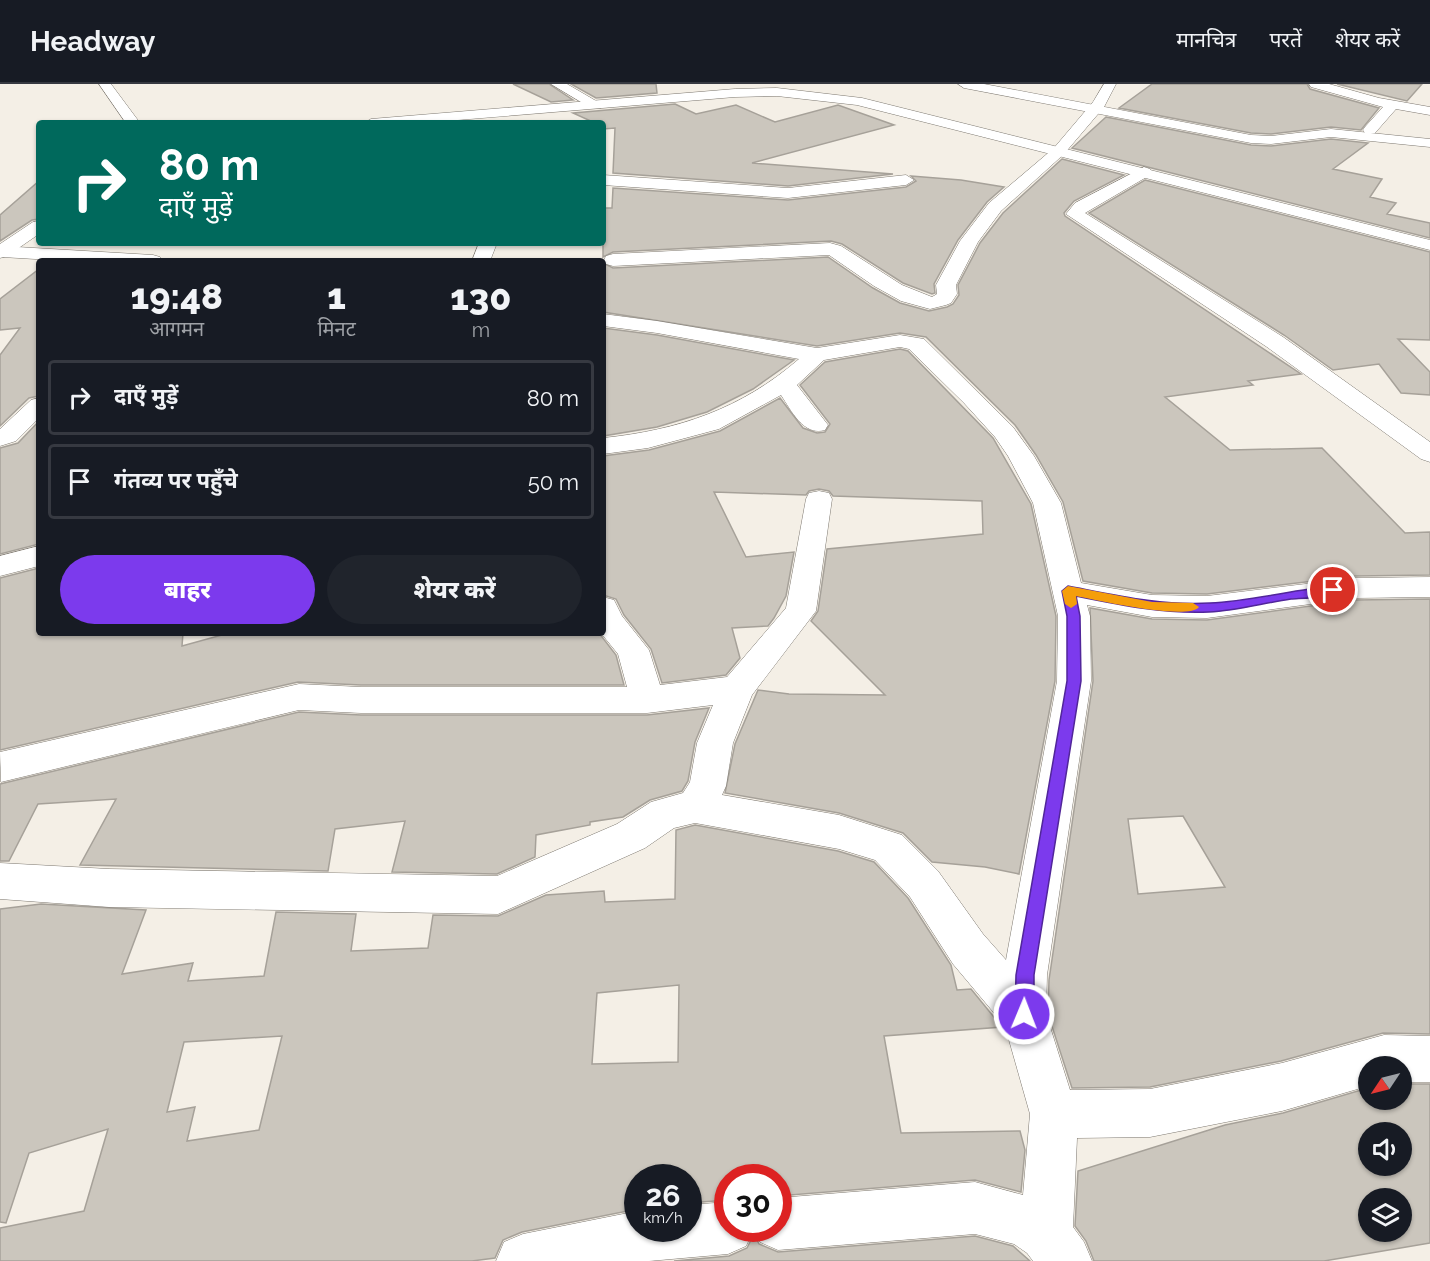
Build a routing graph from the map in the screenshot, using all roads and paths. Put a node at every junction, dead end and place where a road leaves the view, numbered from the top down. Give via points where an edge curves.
1 (105, 84) edge
2 (557, 84) edge
3 (964, 84) edge
4 (1007, 84) edge
5 (1110, 84) edge
6 (1315, 84) edge
7 (596, 105) junction
8 (1392, 105) junction
9 (1095, 107) junction
10 (1430, 111) edge
11 (131, 120) edge
12 (408, 120) edge
13 (1370, 130) junction
14 (1430, 137) edge
15 (1430, 143) edge
16 (1059, 150) junction
17 (1143, 172) junction
18 (606, 180) edge
19 (906, 180) dead end
20 (36, 228) edge
21 (1430, 245) edge
22 (1, 251) edge
23 (107, 258) edge
24 (613, 260) dead end
25 (606, 320) edge
26 (817, 355) junction
27 (784, 384) junction
28 (36, 408) edge
29 (816, 425) dead end
30 (0, 439) edge
31 (606, 446) edge
32 (1430, 454) edge
33 (819, 499) dead end
34 (36, 557) edge
35 (0, 567) edge
36 (1430, 587) edge
37 (1068, 591) junction
38 (606, 614) edge
39 (737, 689) junction
40 (647, 700) junction
41 (1, 767) edge
42 (694, 807) junction
43 (0, 881) edge
44 (1024, 1014) junction
45 (1430, 1059) edge
46 (1054, 1114) junction
47 (792, 1223) edge
48 (714, 1229) edge
49 (1055, 1247) edge
50 (523, 1261) edge

1 - 11 street
2 - 7 street
3 - 9 street
4 - 9 street
5 - 9 street
6 - 8 street
7 - 12 street
7 - 16 street via 735,93 822,96
8 - 10 street
8 - 13 street
9 - 13 street via 1257,133 1330,126
9 - 15 street via 1251,139 1331,133
9 - 16 street
13 - 14 street
16 - 17 street
16 - 24 street via 995,207 969,241 946,285 944,299 932,303 874,277 830,249
17 - 21 street
17 - 32 street via 1075,214 1275,342
18 - 19 street via 788,193
20 - 22 street
22 - 23 street
25 - 26 street
26 - 27 street
26 - 37 street via 900,341 916,344 972,398 1022,456 1047,503
27 - 29 street
27 - 31 street via 710,424 648,441
28 - 30 street
33 - 39 street via 801,611
34 - 35 street
36 - 37 street via 1355,588 1207,608 1152,606
37 - 44 street via 1074,616 1074,681 1025,975
38 - 40 street via 633,650
39 - 40 street
39 - 42 street via 715,743 708,786
40 - 41 street via 299,697
42 - 43 street via 664,814 631,836 498,895 109,888
42 - 44 street via 839,832 888,847 924,884 968,949
44 - 46 street
45 - 46 street via 1384,1058 1282,1088 1150,1113
46 - 49 street
47 - 49 street via 975,1208 1025,1221
48 - 50 street via 653,1234

